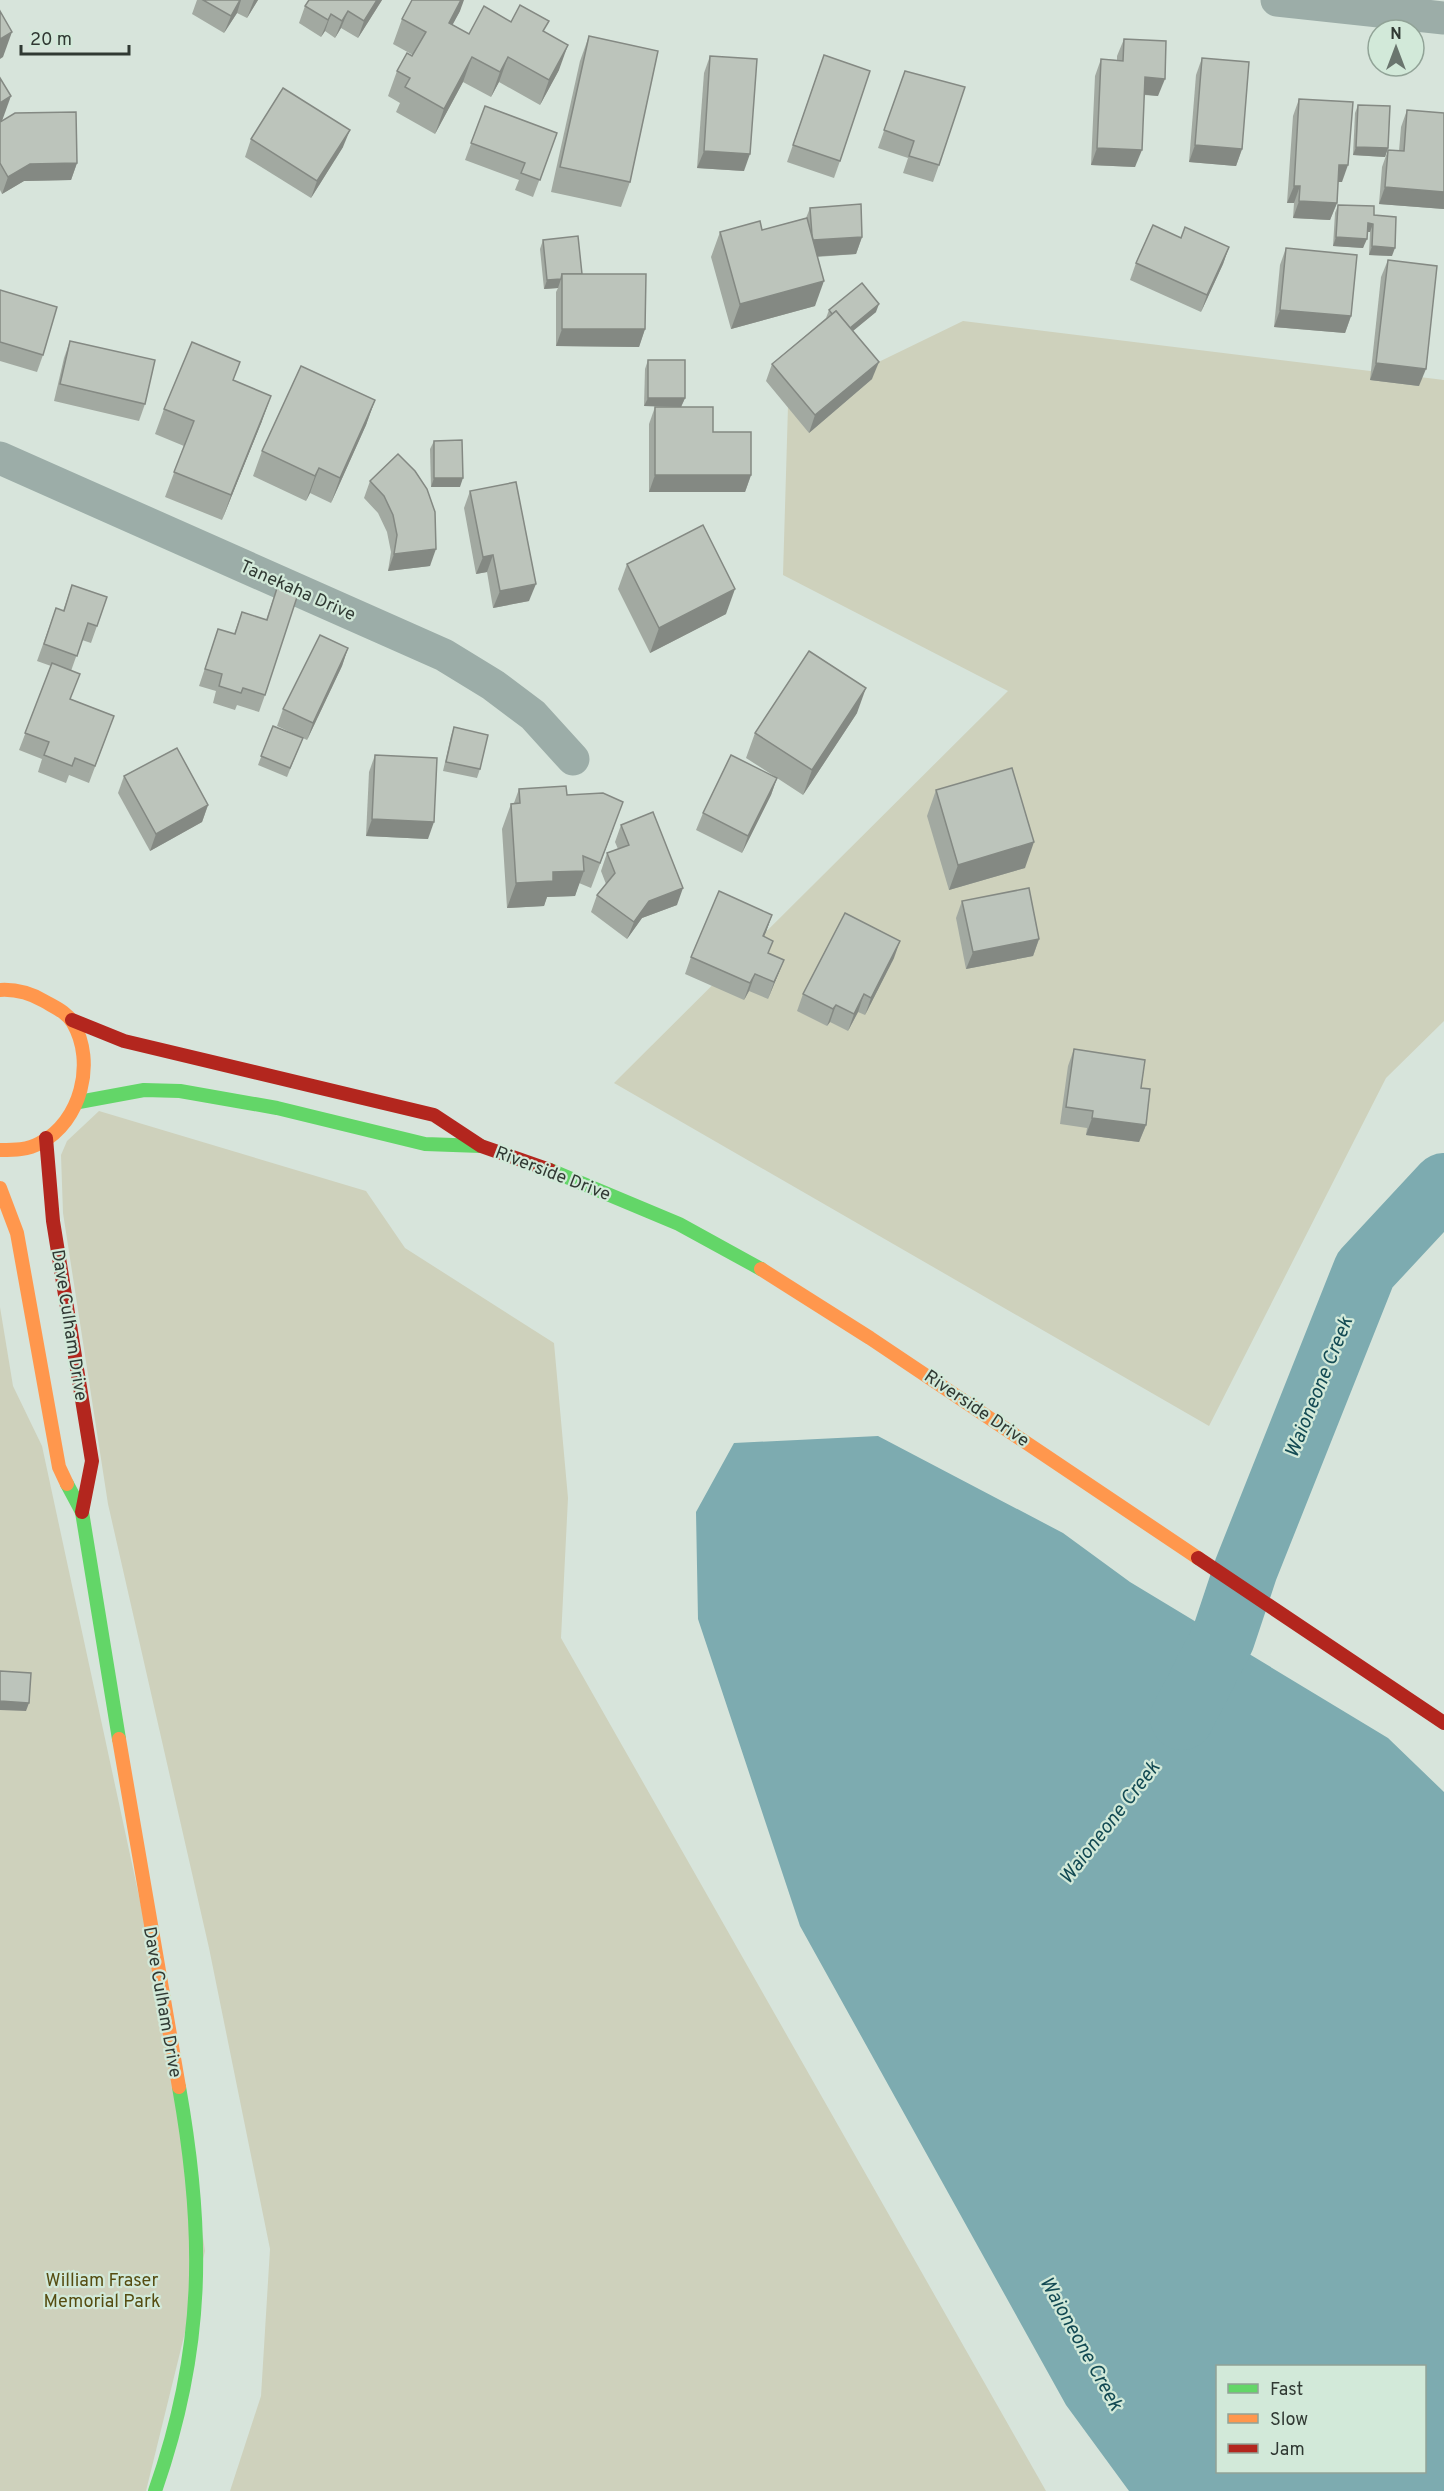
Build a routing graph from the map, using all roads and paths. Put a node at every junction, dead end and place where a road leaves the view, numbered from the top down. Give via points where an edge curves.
1 (1277, 0) edge
2 (1444, 18) edge
3 (0, 458) edge
4 (573, 759) dead end
5 (0, 990) edge
6 (72, 1020) junction
7 (79, 1102) junction
8 (46, 1138) junction
9 (481, 1146) junction
10 (0, 1150) edge
11 (0, 1188) edge
12 (82, 1512) junction
13 (1444, 1723) edge
14 (155, 2491) edge

1 - 2 street
3 - 4 street, Tanekaha Drive via 444,655 533,715
5 - 6 main road, Riverside Drive via 32,994
6 - 7 main road via 83,1050 86,1076
6 - 9 main road, Riverside Drive via 124,1041 434,1116
7 - 8 main road via 69,1118
7 - 9 main road, Riverside Drive via 144,1090 180,1091 277,1108 425,1144
8 - 10 main road via 30,1147
8 - 12 main road, Dave Culham Drive via 53,1221 92,1461
9 - 13 main road, Riverside Drive via 574,1178 679,1224 779,1279
11 - 12 main road, Dave Culham Drive via 17,1233 59,1467
12 - 14 main road, Dave Culham Drive via 185,2125 197,2221 198,2284 186,2388 173,2443

